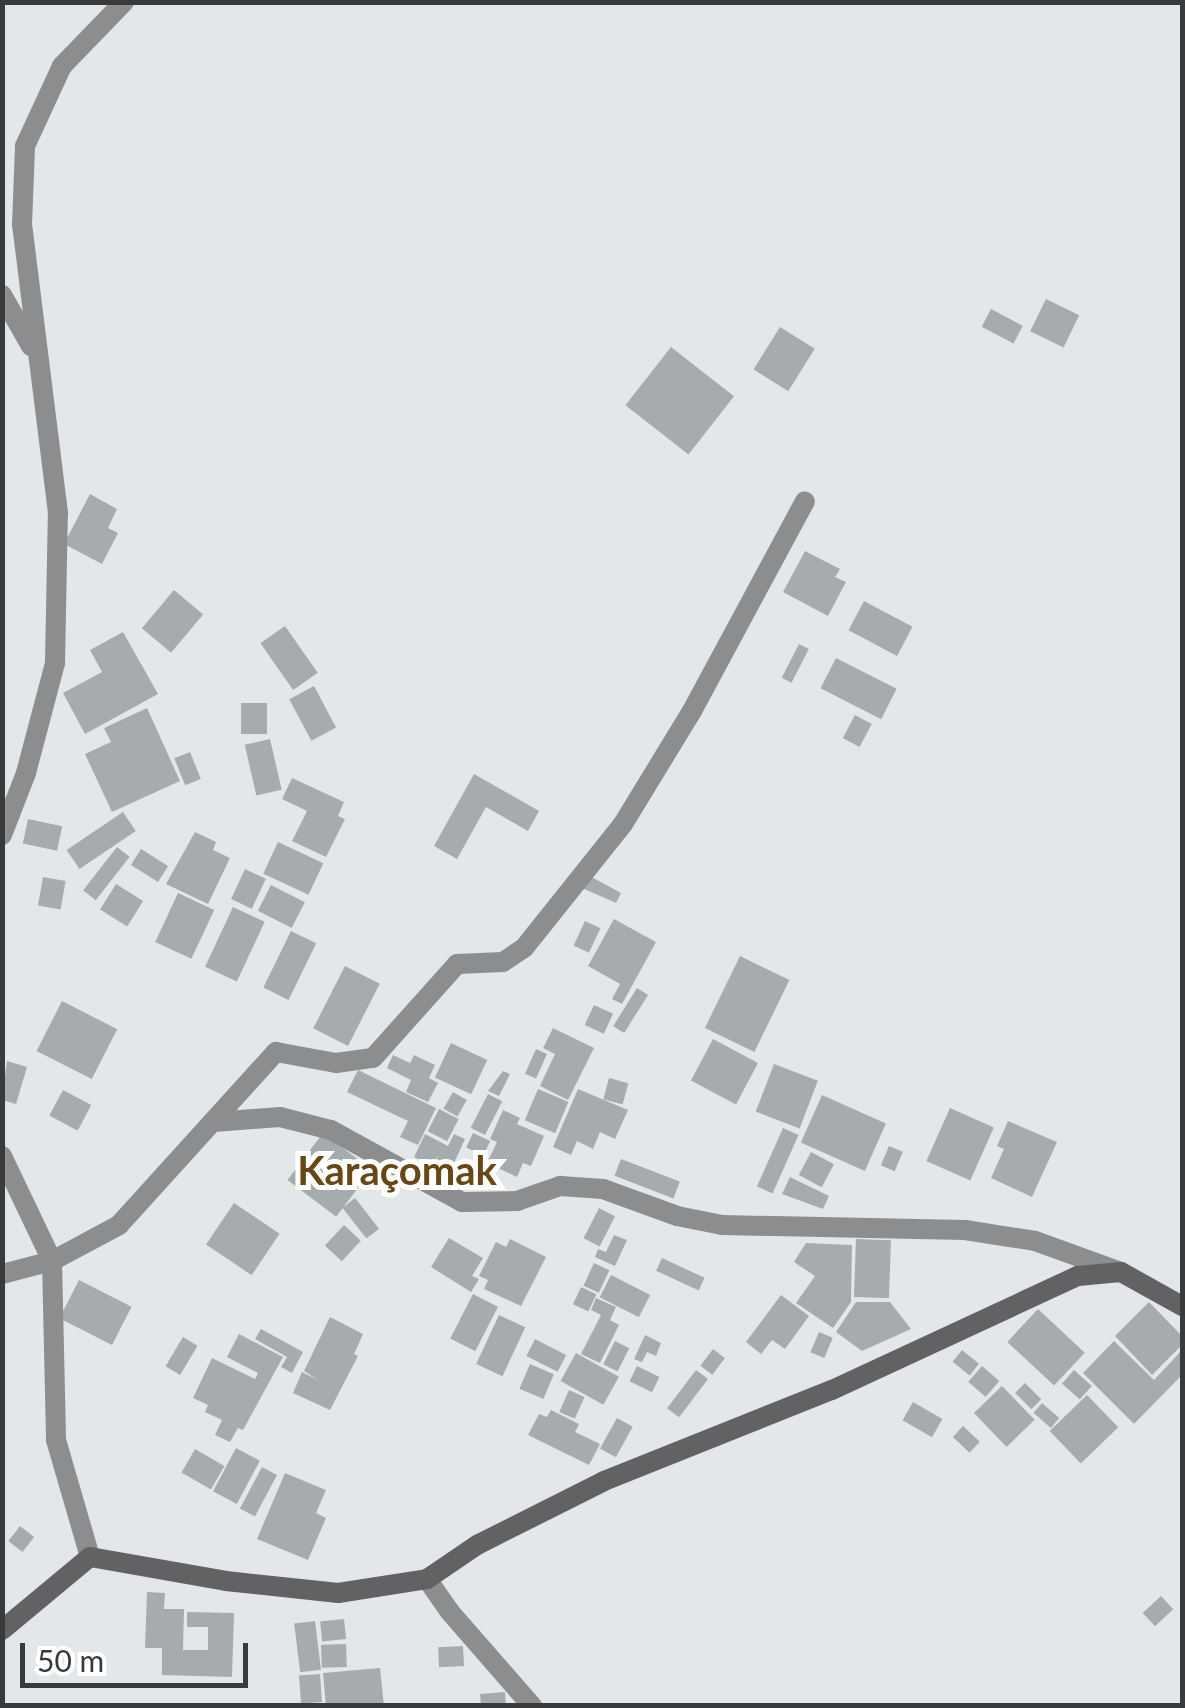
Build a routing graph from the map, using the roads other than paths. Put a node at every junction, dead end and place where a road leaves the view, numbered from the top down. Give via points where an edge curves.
1 (124, 2) edge
2 (2, 295) edge
3 (34, 352) junction
4 (805, 501) dead end
5 (2, 835) edge
6 (214, 1122) junction
7 (2, 1156) edge
8 (52, 1261) junction
9 (1121, 1272) junction
10 (2, 1274) edge
11 (1182, 1306) edge
12 (90, 1557) junction
13 (428, 1579) junction
14 (2, 1630) edge
15 (532, 1706) edge

1 - 3 street via 62,66 25,146 22,225
2 - 3 street
3 - 5 street via 58,513 55,663
4 - 6 street via 624,824 524,948 502,962 457,964 373,1058 336,1063 276,1052
6 - 8 street via 120,1226
6 - 9 street via 280,1118 332,1130 462,1202 516,1201 560,1186 603,1189 722,1225 965,1230 1017,1238
7 - 8 street
8 - 10 street
8 - 12 street via 56,1440
9 - 11 street
9 - 13 street via 1078,1276 832,1390 604,1482 477,1545
12 - 13 street via 338,1593
12 - 14 street
13 - 15 street

